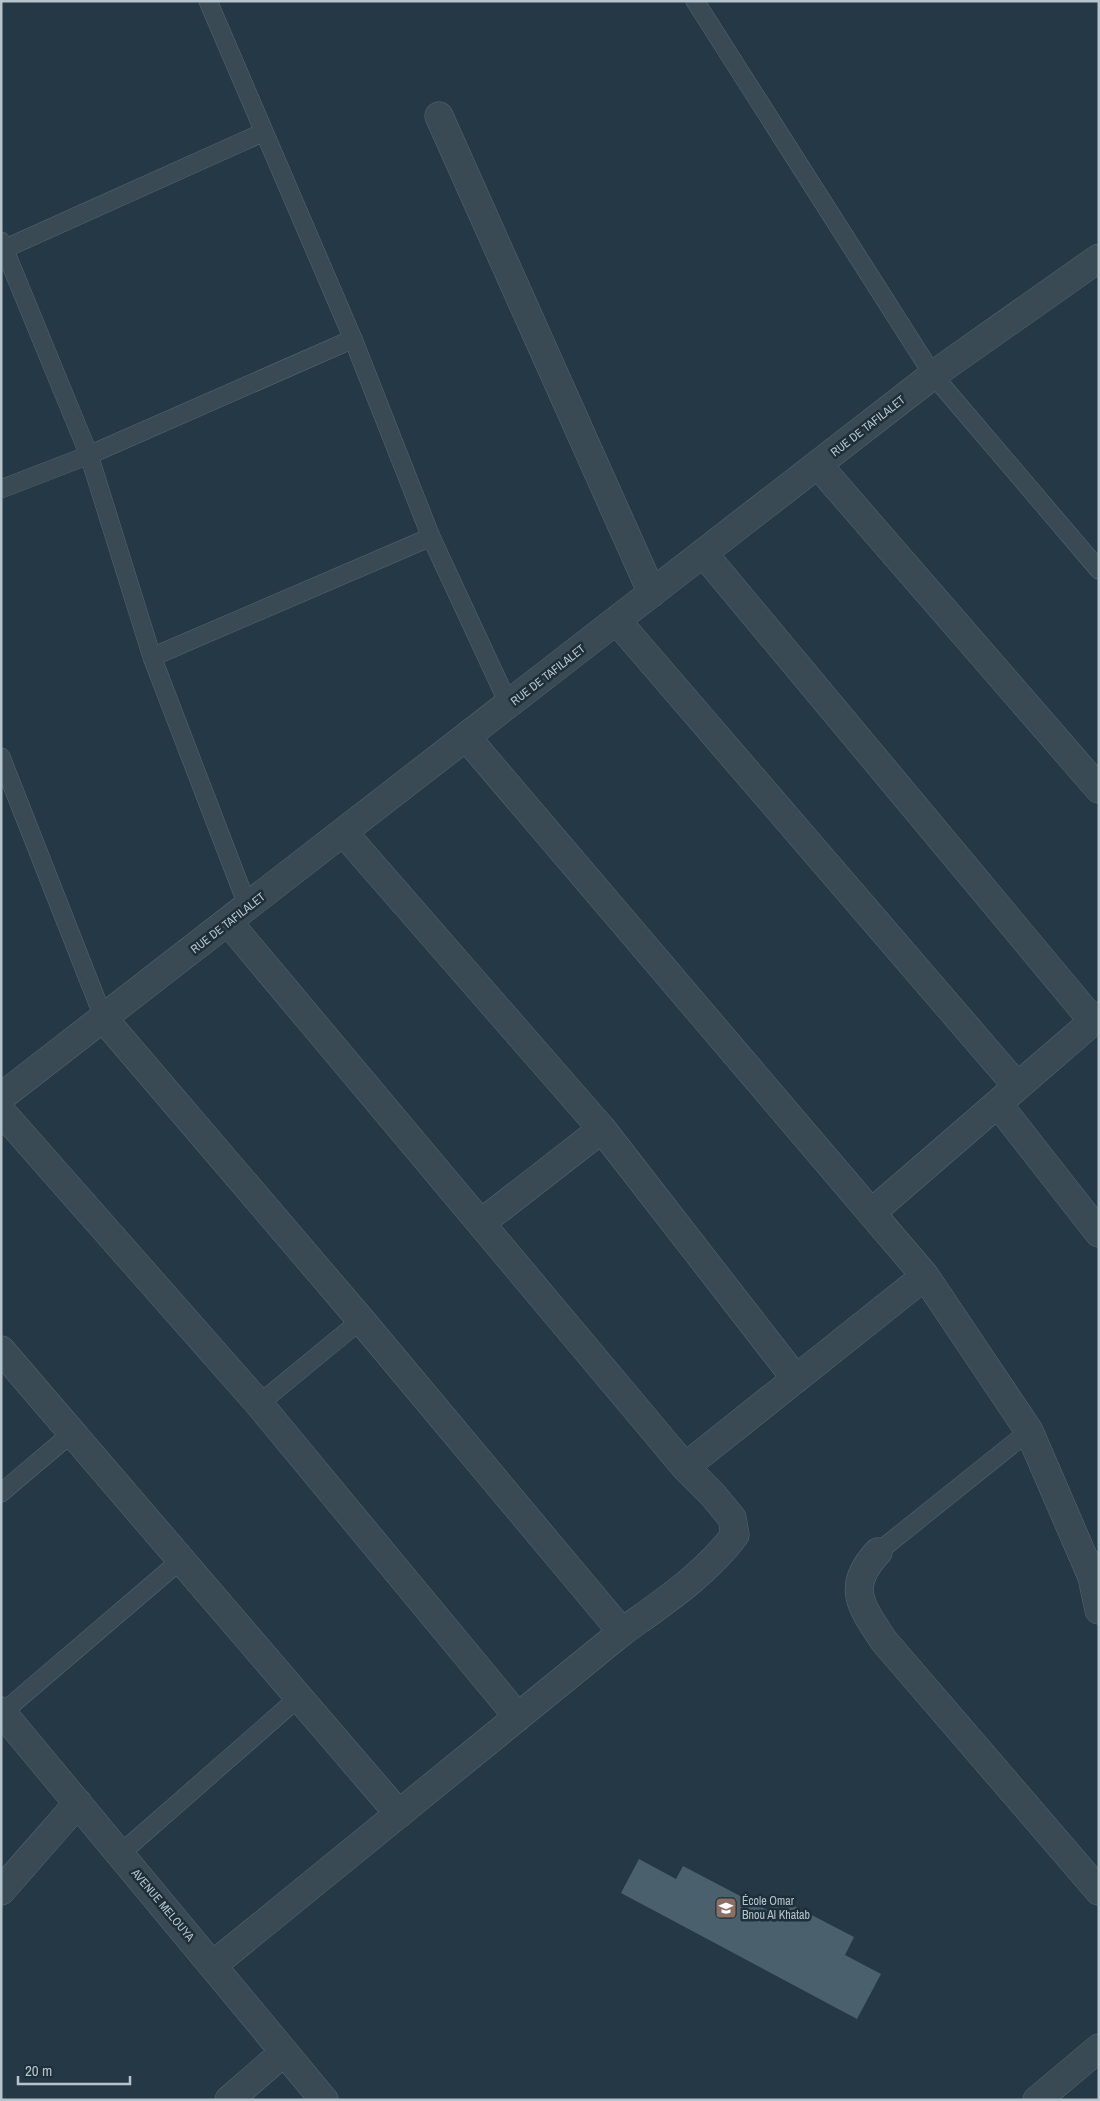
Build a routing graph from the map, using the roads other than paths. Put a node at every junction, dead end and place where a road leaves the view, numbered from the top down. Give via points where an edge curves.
1 (208, 1) edge
2 (694, 1) edge
3 (439, 116) dead end
4 (264, 132) junction
5 (3, 245) edge
6 (1099, 258) edge
7 (353, 339) junction
8 (933, 375) junction
9 (89, 455) junction
10 (818, 465) junction
11 (1, 489) edge
12 (431, 537) junction
13 (704, 554) junction
14 (1099, 570) edge
15 (652, 593) junction
16 (617, 621) junction
17 (152, 657) junction
18 (509, 705) junction
19 (466, 738) junction
20 (1, 757) edge
21 (1099, 789) edge
22 (344, 833) junction
23 (238, 915) junction
24 (1096, 1018) edge
25 (104, 1019) junction
26 (1008, 1095) junction
27 (1, 1097) edge
28 (1, 1111) edge
29 (602, 1129) junction
30 (871, 1213) junction
31 (481, 1223) junction
32 (1099, 1233) edge
33 (926, 1276) junction
34 (361, 1320) junction
35 (1, 1350) edge
36 (796, 1379) junction
37 (259, 1404) junction
38 (1029, 1431) junction
39 (72, 1433) junction
40 (685, 1467) junction
41 (1, 1493) edge
42 (878, 1552) joint
43 (181, 1560) junction
44 (1096, 1575) edge
45 (1099, 1610) edge
46 (622, 1632) junction
47 (298, 1698) junction
48 (2, 1712) edge
49 (518, 1717) junction
50 (78, 1803) junction
51 (398, 1814) junction
52 (120, 1854) junction
53 (1, 1891) edge
54 (1099, 1891) edge
55 (213, 1965) junction
56 (1099, 2048) edge
57 (284, 2052) junction
58 (229, 2100) edge
59 (324, 2100) edge
60 (1037, 2100) edge

1 - 4 lane
2 - 8 lane
3 - 15 street
4 - 5 lane
4 - 7 lane
5 - 9 lane
6 - 8 street, RUE DE TAFILALET
7 - 9 lane
7 - 12 lane
8 - 10 street, RUE DE TAFILALET
8 - 14 lane
9 - 11 lane
9 - 17 lane
10 - 13 street, RUE DE TAFILALET
10 - 21 street
12 - 17 lane
12 - 18 lane
13 - 15 street, RUE DE TAFILALET
13 - 24 street
15 - 16 street, RUE DE TAFILALET
16 - 18 street, RUE DE TAFILALET
16 - 26 street
17 - 23 lane
18 - 19 street, RUE DE TAFILALET
19 - 22 street, RUE DE TAFILALET
19 - 30 street
20 - 25 lane
22 - 23 street, RUE DE TAFILALET
22 - 29 street
23 - 25 street, RUE DE TAFILALET
23 - 31 street
24 - 26 street
25 - 27 street, RUE DE TAFILALET
25 - 34 street
26 - 30 street
26 - 32 street
28 - 37 street
29 - 31 street
29 - 36 street
30 - 33 street
31 - 40 street
33 - 36 street
33 - 38 street
34 - 37 lane
34 - 46 street
35 - 39 street
36 - 40 street
37 - 49 street
38 - 42 lane
38 - 44 street
39 - 41 lane
39 - 43 street
40 - 46 street via 732,1518 735,1535 720,1555 681,1589
42 - 54 street via 867,1564 859,1593 862,1607 884,1641
43 - 47 street
43 - 48 lane
44 - 45 street
46 - 49 street
47 - 51 street
47 - 52 lane
48 - 50 street, AVENUE MELOUYA
49 - 51 street
50 - 52 street, AVENUE MELOUYA
50 - 53 street
51 - 55 street
52 - 55 street, AVENUE MELOUYA
55 - 57 street, AVENUE MELOUYA
56 - 60 street
57 - 58 street
57 - 59 street, AVENUE MELOUYA

